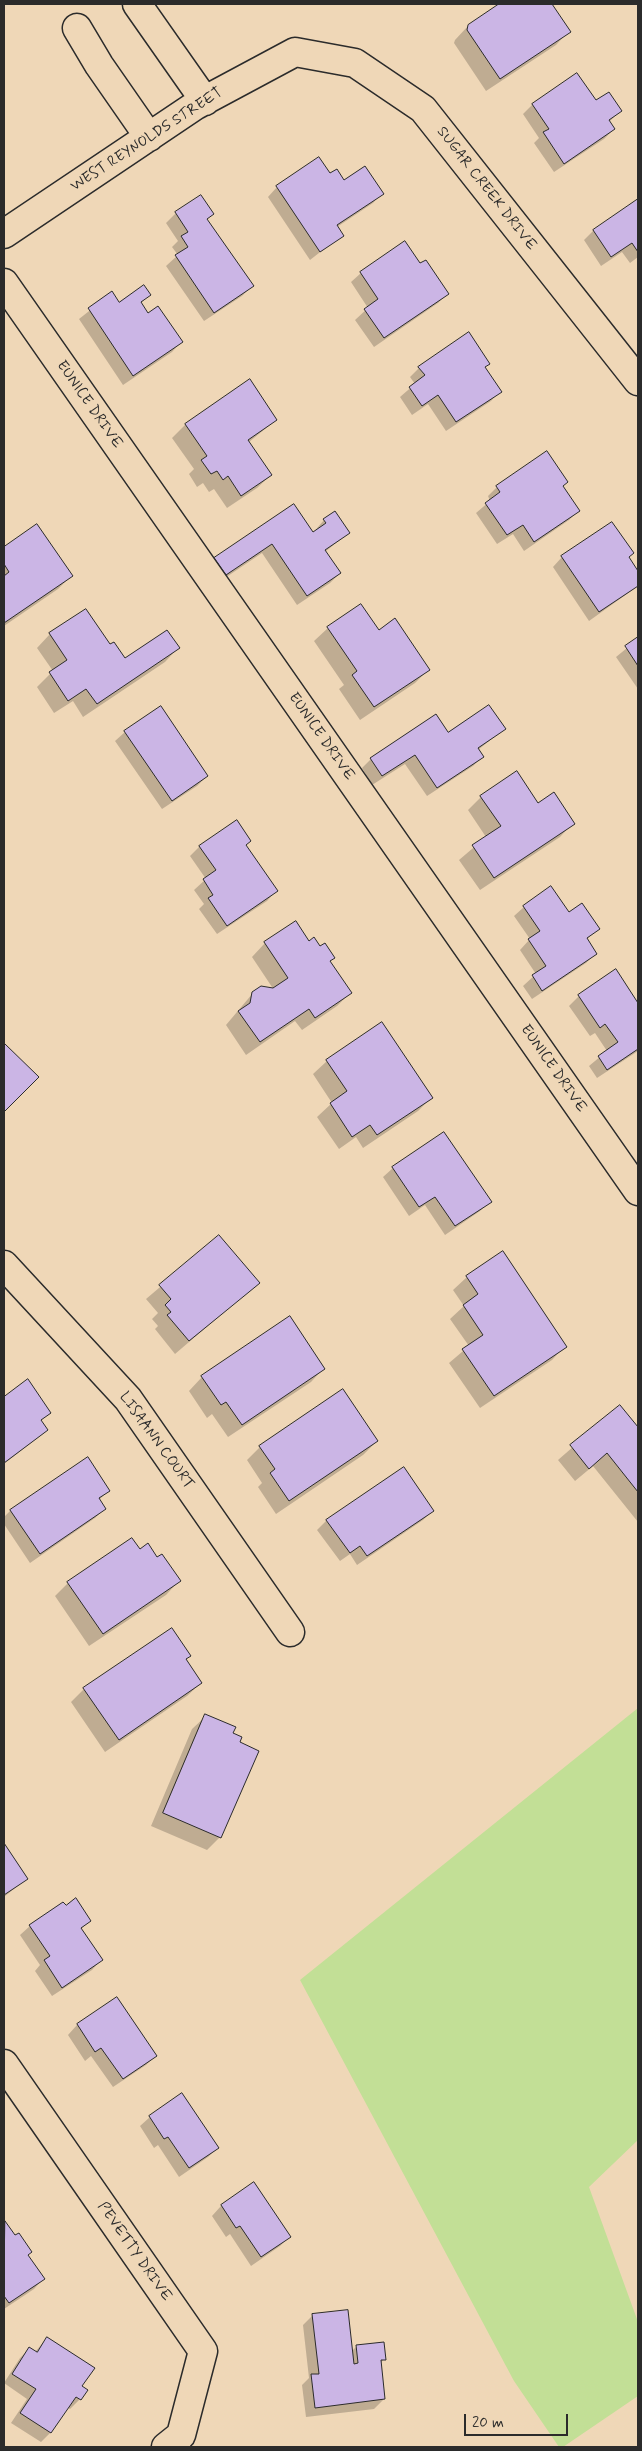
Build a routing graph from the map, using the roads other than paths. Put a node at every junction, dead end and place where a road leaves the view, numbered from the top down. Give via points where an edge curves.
1 (137, 4) edge
2 (77, 28) dead end
3 (295, 52) joint
4 (205, 100) junction
5 (149, 137) junction
6 (4, 234) edge
7 (4, 283) edge
8 (638, 381) edge
9 (638, 1191) edge
10 (4, 1265) edge
11 (290, 1632) dead end
12 (4, 2064) edge
13 (166, 2447) edge

1 - 4 street
2 - 5 street
3 - 4 street, WEST REYNOLDS STREET
3 - 8 street, SUGAR CREEK DRIVE via 355,63 423,110
4 - 5 street, WEST REYNOLDS STREET
5 - 6 street, WEST REYNOLDS STREET
7 - 9 street, EUNICE DRIVE
10 - 11 street, LISAANN COURT via 128,1399
12 - 13 street, PEVETTY DRIVE via 203,2351 181,2435

